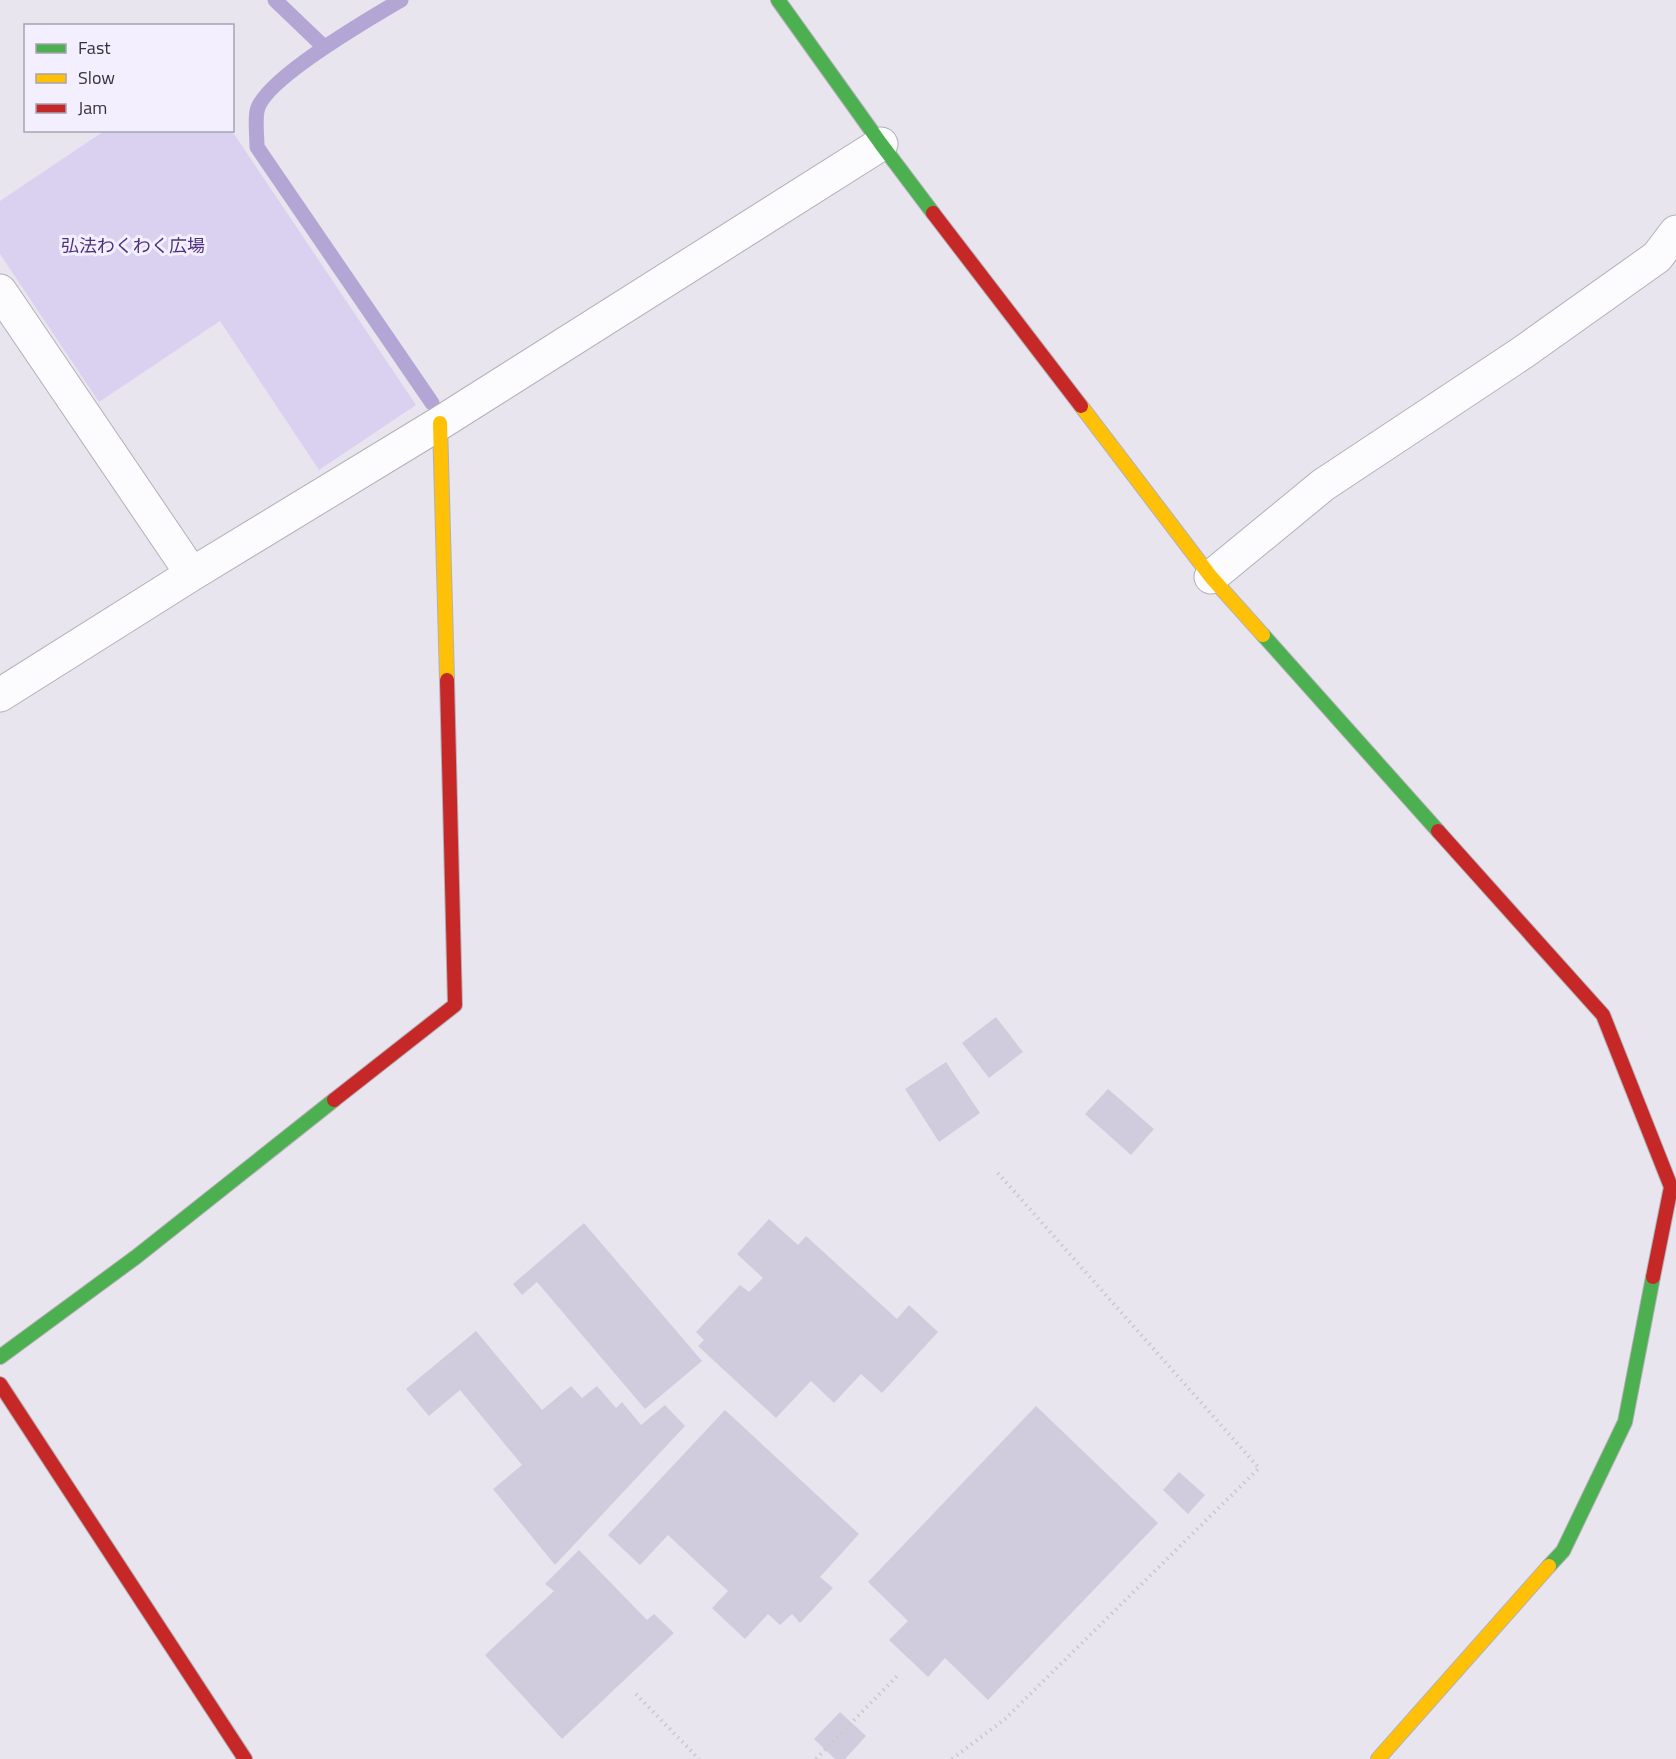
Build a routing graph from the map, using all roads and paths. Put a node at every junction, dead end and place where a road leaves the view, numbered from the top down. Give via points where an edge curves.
1 (777, 0) edge
2 (881, 144) junction
3 (1676, 232) edge
4 (0, 291) edge
5 (440, 423) junction
6 (192, 574) junction
7 (1211, 577) junction
8 (0, 695) edge
9 (997, 1172) dead end
10 (1673, 1182) edge
11 (0, 1357) edge
12 (0, 1384) edge
13 (897, 1676) dead end
14 (636, 1694) dead end
15 (245, 1759) edge
16 (699, 1759) edge
17 (816, 1759) edge
18 (952, 1759) edge
19 (1378, 1759) edge

1 - 2 street
2 - 5 street
2 - 7 street
3 - 7 street via 1657,257 1522,353 1323,485
4 - 6 street
5 - 6 street
5 - 11 street via 455,1005 136,1257
6 - 8 street
7 - 10 street via 1602,1016
9 - 18 path via 1259,1468 1005,1719
10 - 19 street via 1625,1422 1563,1551
12 - 15 street
13 - 17 path
14 - 16 path

